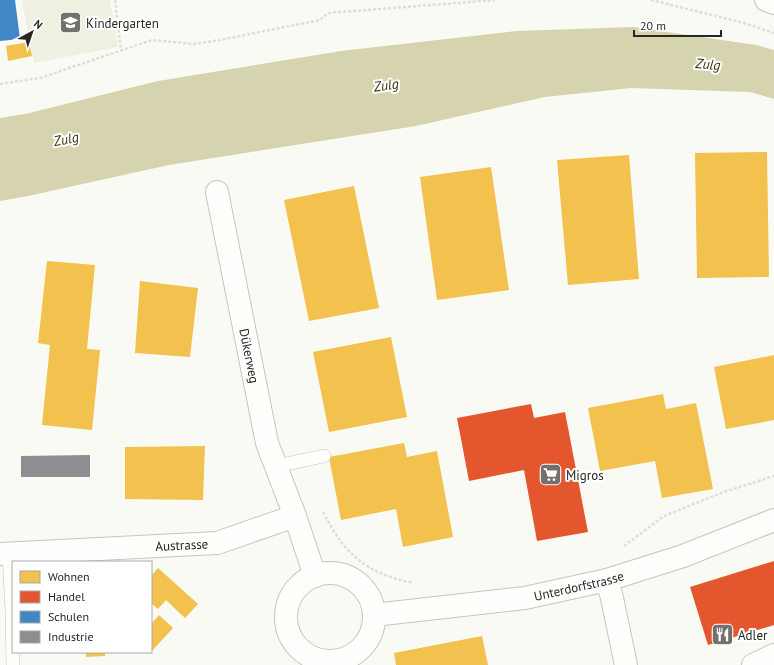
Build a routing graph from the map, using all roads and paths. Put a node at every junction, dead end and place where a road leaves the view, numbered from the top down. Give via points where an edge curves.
1 (115, 0) edge
2 (495, 0) edge
3 (651, 0) edge
4 (766, 0) edge
5 (774, 2) edge
6 (774, 33) edge
7 (121, 50) junction
8 (0, 84) edge
9 (217, 192) dead end
10 (324, 456) dead end
11 (276, 466) junction
12 (774, 476) edge
13 (321, 508) dead end
14 (295, 516) junction
15 (774, 520) edge
16 (623, 547) dead end
17 (4, 554) edge
18 (315, 576) junction
19 (607, 580) junction
20 (417, 582) dead end
21 (374, 615) junction
22 (774, 655) edge
23 (299, 658) edge
24 (12, 665) edge
25 (626, 665) edge
26 (753, 665) edge

1 - 7 path
2 - 7 path via 328,13 320,20 220,40 192,44 152,40
3 - 6 path
4 - 5 street
7 - 8 path via 40,78
9 - 11 street, Dükerweg via 267,443
10 - 11 lane
11 - 14 street, Dükerweg
12 - 16 path via 721,493 664,516
13 - 20 path via 336,536 352,555 378,573
14 - 17 street, Austrasse via 217,543
14 - 18 street
15 - 19 street, Unterdorfstrasse via 684,556
17 - 24 lane via 12,610
18 - 21 street via 329,573 355,580 372,602
18 - 23 street via 296,589 287,610 286,622
19 - 21 street, Unterdorfstrasse via 525,598
19 - 25 street
21 - 23 street via 373,628 368,639 350,656 326,661 314,657
22 - 26 street

